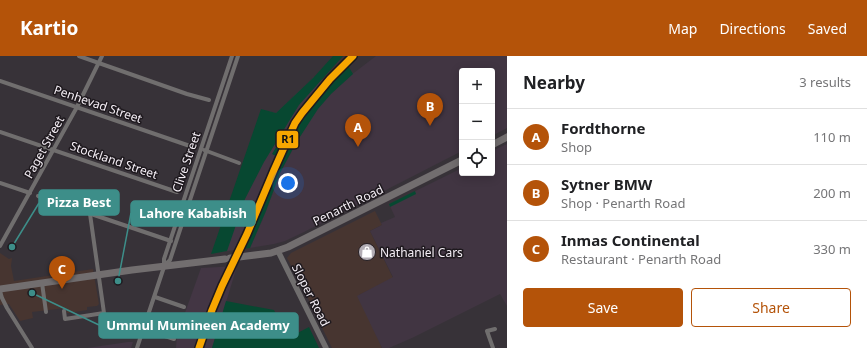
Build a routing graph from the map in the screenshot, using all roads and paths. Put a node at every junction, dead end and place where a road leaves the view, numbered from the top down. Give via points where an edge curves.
1 (79, 56) edge
2 (102, 56) edge
3 (232, 56) edge
4 (238, 56) edge
5 (99, 63) junction
6 (0, 81) edge
7 (208, 100) dead end
8 (77, 107) junction
9 (0, 132) edge
10 (507, 137) edge
11 (495, 143) edge
12 (190, 146) dead end
13 (201, 149) junction
14 (53, 150) junction
15 (206, 150) junction
16 (459, 162) edge
17 (239, 163) dead end
18 (0, 183) edge
19 (177, 192) dead end
20 (30, 193) junction
21 (186, 195) junction
22 (38, 196) dead end
23 (191, 197) junction
24 (90, 214) junction
25 (170, 241) junction
26 (176, 243) junction
27 (0, 246) edge
28 (278, 251) junction
29 (164, 267) junction
30 (98, 275) junction
31 (42, 283) junction
32 (0, 290) edge
33 (154, 297) junction
34 (184, 307) dead end
35 (64, 311) dead end
36 (46, 312) dead end
37 (144, 329) junction
38 (495, 329) dead end
39 (174, 339) dead end
40 (32, 348) edge
41 (137, 348) edge
42 (326, 348) edge
43 (493, 348) edge

1 - 5 street
2 - 5 street, Paget Street
3 - 13 street, Clive Street
4 - 15 street, Clive Street
5 - 7 street
5 - 8 street, Paget Street
6 - 8 street, Penhevad Street
8 - 12 street, Penhevad Street
8 - 14 street, Paget Street
9 - 14 street, Stockland Street
10 - 11 main road
13 - 15 street
13 - 21 street, Clive Street
14 - 19 street, Stockland Street
14 - 20 street, Paget Street
15 - 17 street
15 - 23 street, Clive Street
16 - 28 main road, Penarth Road
18 - 20 street
20 - 27 street, Paget Street
21 - 23 street
21 - 25 street, Clive Street
22 - 24 street
23 - 26 street, Clive Street
24 - 25 street
24 - 30 street
25 - 26 street
25 - 29 street, Clive Street
26 - 29 street, Clive Street via 170,260
28 - 29 main road, Penarth Road
28 - 42 street, Sloper Road
29 - 30 main road, Penarth Road
29 - 33 street
30 - 31 main road, Penarth Road
30 - 35 street via 104,313 66,321
31 - 32 main road, Penarth Road
31 - 36 street
32 - 40 street via 7,308
33 - 34 street
33 - 37 street
37 - 39 street
37 - 41 street
38 - 43 street via 487,331

